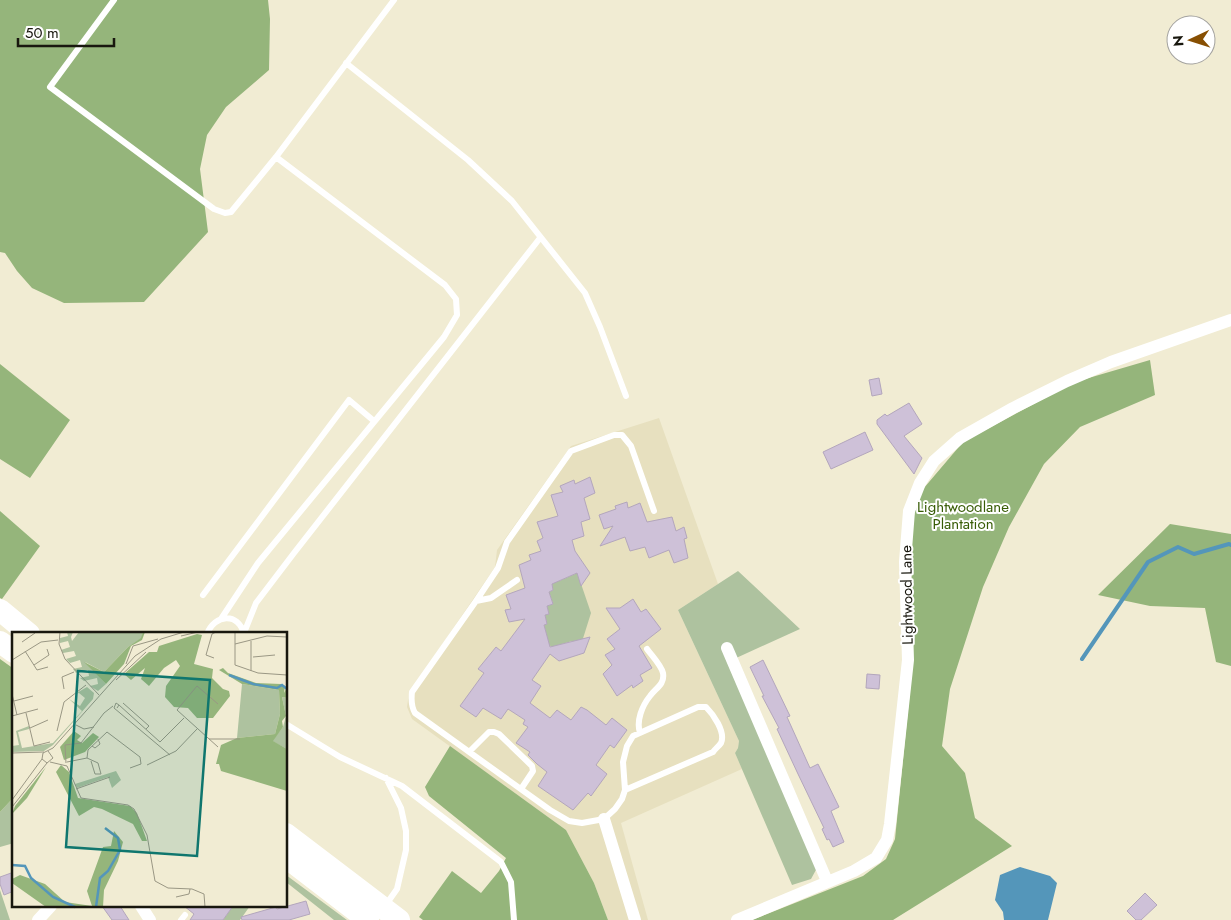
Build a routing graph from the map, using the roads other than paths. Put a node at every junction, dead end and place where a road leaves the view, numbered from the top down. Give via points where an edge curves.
1 (114, 0) edge
2 (394, 0) edge
3 (346, 63) junction
4 (276, 157) junction
5 (540, 238) junction
6 (1231, 320) edge
7 (626, 396) dead end
8 (374, 421) junction
9 (654, 511) dead end
10 (517, 580) dead end
11 (203, 596) dead end
12 (476, 601) junction
13 (0, 610) edge
14 (220, 619) junction
15 (27, 632) edge
16 (208, 632) edge
17 (243, 632) edge
18 (244, 632) edge
19 (0, 642) edge
20 (727, 648) dead end
21 (647, 649) dead end
22 (12, 651) edge
23 (288, 725) edge
24 (640, 733) junction
25 (469, 752) junction
26 (386, 778) junction
27 (521, 790) junction
28 (625, 790) junction
29 (604, 819) junction
30 (288, 836) edge
31 (288, 858) edge
32 (828, 881) junction
33 (49, 908) edge
34 (142, 908) edge
35 (383, 916) edge
36 (38, 920) edge
37 (150, 920) edge
38 (514, 920) edge
39 (635, 920) edge
40 (737, 920) edge

1 - 4 lane via 50,87 214,209 225,213 231,212
2 - 3 lane
3 - 4 lane
3 - 5 lane via 468,160 512,201
4 - 8 lane via 445,286 456,299 457,315 444,336
5 - 7 lane via 585,293
5 - 18 lane via 256,603
6 - 32 street, Lightwood Lane via 1067,381 960,438 934,461 920,482 909,511 905,562 908,660 887,840 876,858
8 - 11 lane via 349,400
8 - 14 lane via 258,563
9 - 12 lane via 631,446 622,435 571,450 507,542 498,568
10 - 12 lane via 490,598
12 - 25 lane via 412,692 415,713
13 - 15 highway
14 - 16 lane
14 - 17 lane via 233,620
19 - 22 highway
20 - 32 street
21 - 24 lane via 662,671 663,680 640,714
23 - 26 lane via 340,757
24 - 28 lane via 633,736 627,746 623,762
24 - 28 lane via 698,707 706,707 717,720 722,737 713,752
25 - 27 lane
25 - 27 lane via 489,732 499,734 532,766 533,771
26 - 35 lane via 401,808 406,850 397,889
26 - 38 lane via 402,786 501,862 511,882
27 - 29 lane via 569,821 582,823
28 - 29 lane via 622,799
29 - 39 street
30 - 35 highway
31 - 35 highway
32 - 40 street, Lightwood Lane
33 - 36 street
34 - 37 street

